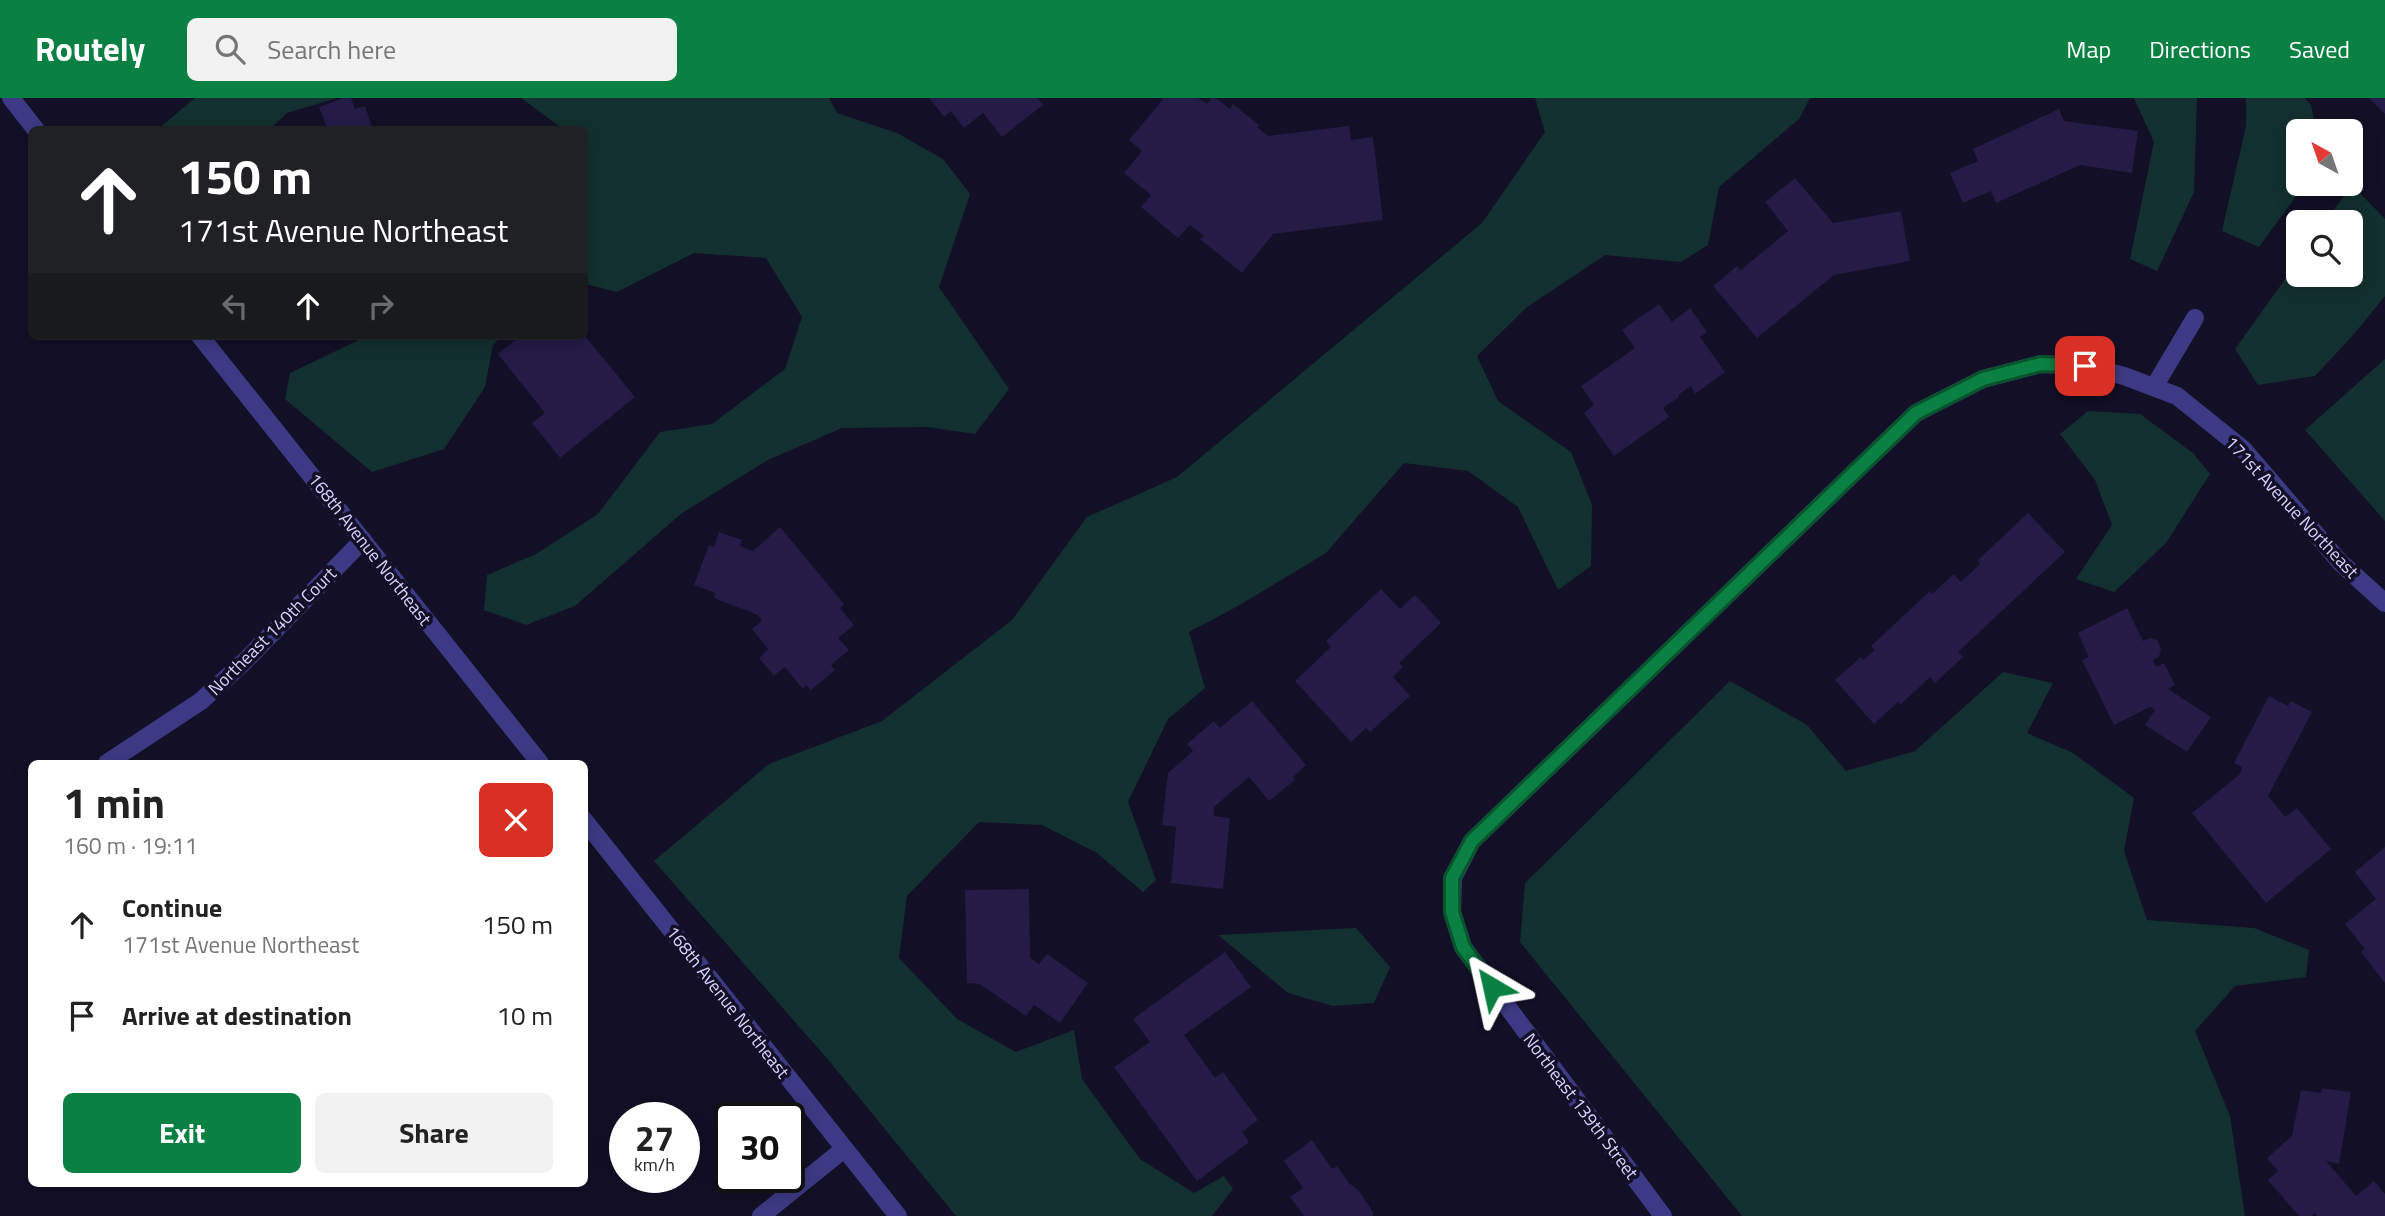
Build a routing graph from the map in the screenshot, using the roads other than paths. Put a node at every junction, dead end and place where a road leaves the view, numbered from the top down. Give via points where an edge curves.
1 (10, 98) edge
2 (33, 126) edge
3 (2195, 318) dead end
4 (203, 340) edge
5 (2041, 364) joint
6 (2154, 387) junction
7 (363, 540) junction
8 (2385, 603) edge
9 (112, 760) edge
10 (538, 760) edge
11 (588, 825) edge
12 (844, 1149) junction
13 (761, 1216) edge
14 (898, 1216) edge
15 (1662, 1216) edge

1 - 2 street
3 - 6 street
4 - 7 street, 168th Avenue Northeast
5 - 6 street, 171st Avenue Northeast via 2085,366
5 - 15 street, Northeast 139th Street via 1983,379 1916,413 1472,841 1452,878 1452,912 1463,947
6 - 8 street, 171st Avenue Northeast via 2180,398 2243,449 2340,562
7 - 9 street, Northeast 140th Court via 201,701
7 - 10 street, 168th Avenue Northeast
11 - 12 street, 168th Avenue Northeast
12 - 13 street
12 - 14 street, 168th Avenue Northeast

